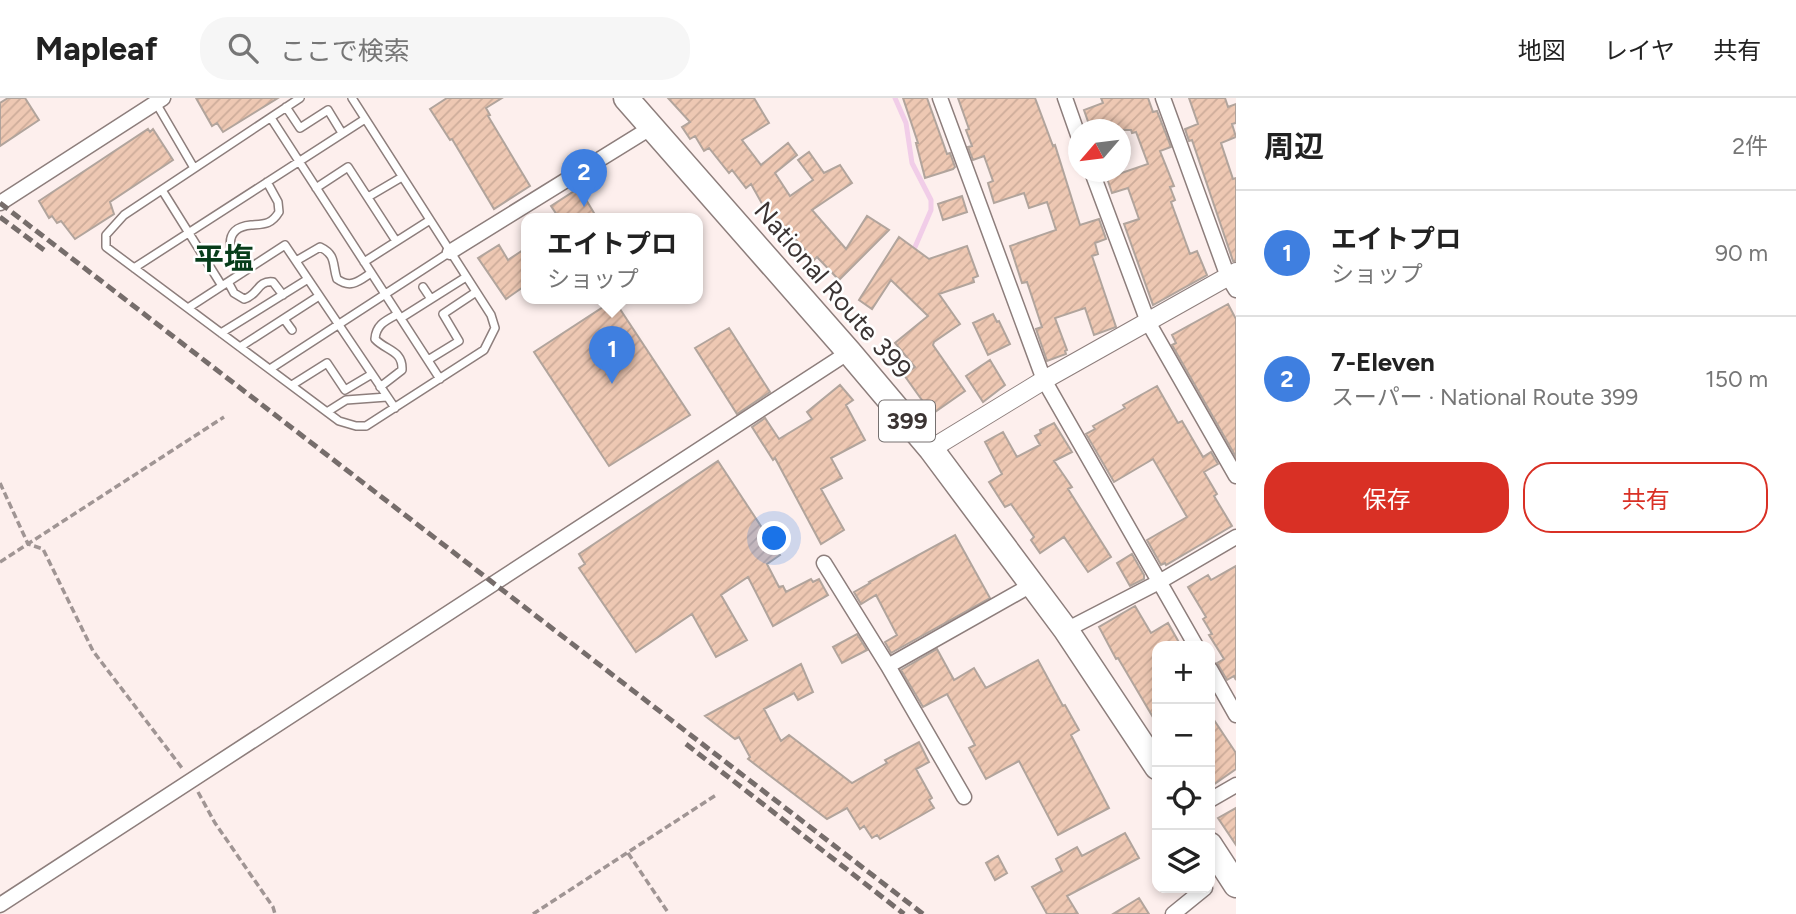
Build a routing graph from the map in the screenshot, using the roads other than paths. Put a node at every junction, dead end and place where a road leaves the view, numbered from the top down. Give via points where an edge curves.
1 (300, 98) edge
2 (352, 98) edge
3 (626, 98) edge
4 (940, 98) edge
5 (1065, 98) edge
6 (1163, 98) edge
7 (160, 101) edge
8 (286, 107) junction
9 (271, 118) junction
10 (365, 119) junction
11 (1073, 119) edge
12 (652, 127) junction
13 (342, 134) junction
14 (299, 161) junction
15 (194, 168) junction
16 (402, 177) junction
17 (267, 182) junction
18 (1096, 182) edge
19 (316, 188) junction
20 (162, 190) junction
21 (368, 197) junction
22 (0, 202) edge
23 (430, 220) junction
24 (189, 233) junction
25 (396, 241) junction
26 (450, 252) junction
27 (296, 261) junction
28 (364, 262) junction
29 (134, 268) junction
30 (242, 273) junction
31 (372, 273) junction
32 (466, 277) junction
33 (308, 279) junction
34 (1233, 280) edge
35 (225, 284) junction
36 (423, 287) dead end
37 (476, 292) junction
38 (385, 294) junction
39 (283, 295) junction
40 (319, 296) junction
41 (431, 299) junction
42 (188, 308) junction
43 (399, 316) junction
44 (284, 319) junction
45 (1148, 322) junction
46 (339, 325) junction
47 (292, 330) dead end
48 (221, 333) junction
49 (240, 347) junction
50 (849, 352) junction
51 (428, 360) junction
52 (270, 369) junction
53 (372, 374) junction
54 (440, 379) junction
55 (1044, 380) junction
56 (292, 386) junction
57 (380, 387) junction
58 (387, 397) junction
59 (395, 408) junction
60 (327, 412) junction
61 (931, 449) junction
62 (1236, 476) edge
63 (1236, 537) edge
64 (824, 563) dead end
65 (1159, 582) junction
66 (1032, 584) junction
67 (1066, 630) junction
68 (1193, 641) edge
69 (888, 666) junction
70 (1215, 678) edge
71 (1236, 715) edge
72 (1152, 759) edge
73 (1236, 785) edge
74 (964, 797) dead end
75 (1215, 797) edge
76 (1215, 857) edge
77 (1224, 879) edge
78 (1199, 893) edge
79 (0, 905) edge
80 (1173, 914) edge

1 - 8 lane
2 - 10 lane
3 - 12 highway, National Route 399 / 399
4 - 55 street
5 - 11 street
6 - 34 street
7 - 15 lane
7 - 22 street
8 - 9 lane
8 - 13 lane via 300,128 328,110
9 - 14 lane
9 - 15 lane
10 - 13 lane
10 - 16 lane
12 - 26 street
12 - 50 highway, National Route 399 / 399
13 - 14 lane
14 - 17 lane
14 - 19 lane
15 - 20 lane
16 - 21 lane
16 - 23 lane
17 - 24 lane
17 - 30 lane via 279,212 265,225 243,227 233,235 229,250
18 - 45 street
19 - 21 lane via 348,167
19 - 28 lane
20 - 24 lane
20 - 29 lane via 124,215 106,236 106,247
21 - 25 lane
23 - 25 lane
23 - 26 lane
24 - 29 lane
24 - 35 lane
25 - 28 lane
26 - 32 lane
26 - 38 lane
27 - 30 lane via 285,245
27 - 31 lane via 320,247 331,254 337,279 344,284 352,285
27 - 33 lane
28 - 31 lane
29 - 42 lane
30 - 35 lane
31 - 38 lane
32 - 37 lane
32 - 41 lane
33 - 39 lane
33 - 40 lane
34 - 45 street
35 - 39 lane via 244,299 268,281
35 - 42 lane
36 - 41 lane
37 - 51 lane via 443,314 459,341
37 - 54 lane via 491,315 495,328 491,339 484,350
38 - 43 lane
38 - 46 lane
39 - 48 lane
40 - 44 lane
40 - 46 lane
41 - 43 lane
42 - 48 lane
43 - 51 lane
43 - 57 lane via 375,332 380,345 395,351 402,362 402,370
44 - 47 lane
44 - 49 lane
45 - 55 street
45 - 62 street
46 - 52 lane
46 - 53 lane
48 - 49 lane
49 - 52 lane
50 - 61 highway, National Route 399 / 399
50 - 79 street
51 - 54 lane
52 - 56 lane
53 - 56 lane via 345,390 327,363
53 - 57 lane
54 - 59 lane
55 - 61 street
55 - 65 street
56 - 60 lane
57 - 58 lane
58 - 59 lane
58 - 60 lane via 346,400
59 - 60 lane via 366,426 339,421
61 - 66 highway, National Route 399 / 399
63 - 65 street
64 - 69 street
65 - 67 street
65 - 68 street
66 - 67 highway, National Route 399 / 399
66 - 69 street
67 - 72 highway, National Route 399 / 399
69 - 74 street
70 - 71 street
73 - 75 street
76 - 77 highway
78 - 80 street

